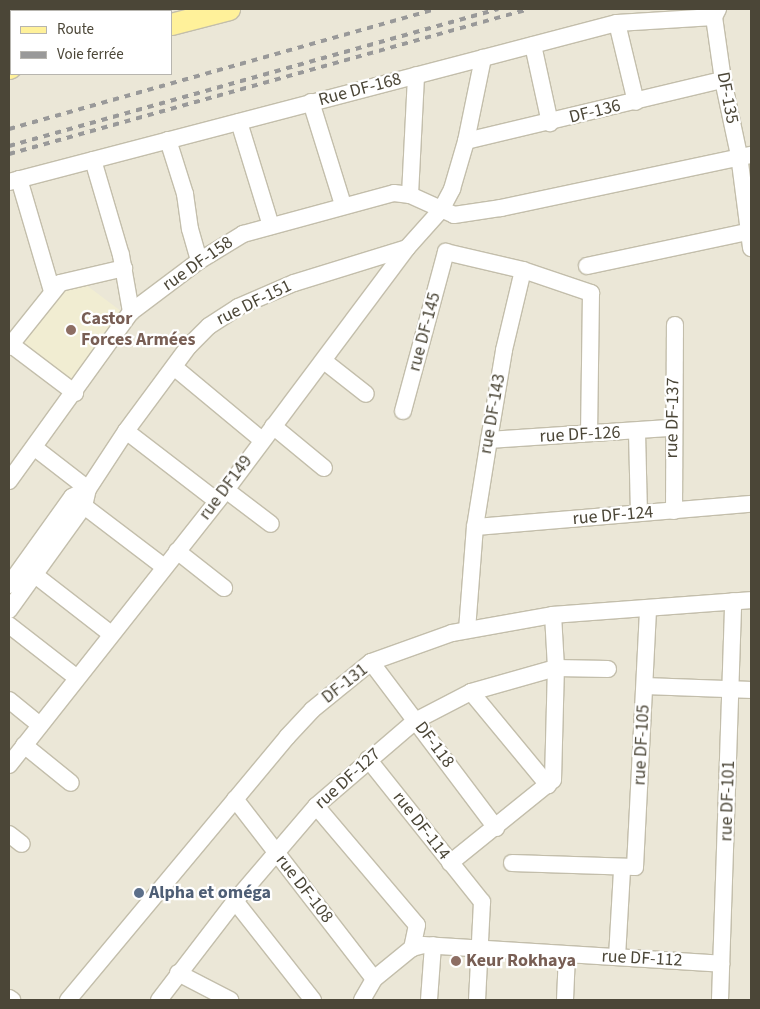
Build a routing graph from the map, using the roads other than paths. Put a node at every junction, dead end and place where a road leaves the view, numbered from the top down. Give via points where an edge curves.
1 (229, 9) edge
2 (716, 13) edge
3 (617, 23) junction
4 (172, 24) edge
5 (533, 45) junction
6 (483, 58) junction
7 (416, 75) junction
8 (723, 80) junction
9 (311, 102) junction
10 (636, 102) junction
11 (239, 122) junction
12 (550, 123) junction
13 (168, 140) junction
14 (466, 141) junction
15 (745, 155) edge
16 (94, 160) junction
17 (14, 180) edge
18 (410, 195) junction
19 (342, 205) junction
20 (441, 210) junction
21 (271, 226) junction
22 (751, 231) edge
23 (407, 248) junction
24 (751, 248) edge
25 (200, 261) junction
26 (587, 266) dead end
27 (124, 268) junction
28 (523, 270) junction
29 (52, 291) junction
30 (131, 312) junction
31 (675, 325) dead end
32 (9, 345) edge
33 (324, 362) junction
34 (174, 367) junction
35 (75, 393) junction
36 (366, 394) dead end
37 (404, 412) dead end
38 (273, 426) junction
39 (672, 428) junction
40 (126, 431) junction
41 (637, 432) junction
42 (589, 433) junction
43 (262, 440) junction
44 (488, 440) junction
45 (35, 448) junction
46 (324, 468) dead end
47 (9, 481) edge
48 (88, 489) junction
49 (221, 496) junction
50 (751, 504) edge
51 (84, 506) junction
52 (674, 511) junction
53 (639, 513) junction
54 (271, 524) dead end
55 (475, 527) junction
56 (177, 551) junction
57 (164, 567) junction
58 (35, 575) junction
59 (9, 585) edge
60 (224, 588) dead end
61 (751, 600) edge
62 (733, 601) junction
63 (648, 608) junction
64 (9, 610) edge
65 (553, 615) junction
66 (9, 625) edge
67 (467, 630) junction
68 (111, 634) junction
69 (371, 662) junction
70 (556, 668) junction
71 (608, 669) dead end
72 (77, 678) junction
73 (646, 686) junction
74 (732, 689) junction
75 (751, 690) edge
76 (471, 692) junction
77 (9, 700) edge
78 (415, 721) junction
79 (40, 725) junction
80 (24, 745) junction
81 (368, 759) junction
82 (9, 765) edge
83 (71, 783) dead end
84 (550, 783) junction
85 (235, 799) junction
86 (316, 806) junction
87 (496, 828) junction
88 (277, 854) junction
89 (450, 863) junction
90 (512, 863) dead end
91 (622, 869) junction
92 (235, 901) junction
93 (433, 945) junction
94 (412, 948) junction
95 (479, 950) junction
96 (567, 955) junction
97 (617, 958) junction
98 (721, 964) junction
99 (178, 973) junction
100 (374, 979) junction
101 (9, 998) edge
102 (72, 999) edge
103 (12, 1000) edge
104 (159, 1000) edge
105 (230, 1000) edge
106 (313, 1000) edge
107 (362, 1000) edge
108 (429, 1000) edge
109 (477, 1000) edge
110 (564, 1000) edge
111 (720, 1000) edge

1 - 4 main road
2 - 3 street, Rue DF-168
2 - 8 street, DF-135 / DF-135
3 - 5 street, Rue DF-168
3 - 10 street
5 - 6 street, Rue DF-168
5 - 12 street
6 - 7 street, Rue DF-168
6 - 14 street, rue DF149
7 - 9 street, Rue DF-168
7 - 18 street
8 - 10 street, DF-136 / DF-136
8 - 15 street, DF-135 / DF-135
9 - 11 street, Rue DF-168
9 - 19 street
10 - 12 street, DF-136 / DF-136
11 - 13 street, Rue DF-168
11 - 21 street
12 - 14 street, DF-136 / DF-136
13 - 16 street, Rue DF-168
13 - 25 street via 185,194 190,229
14 - 20 street, rue DF149 via 455,182
15 - 20 street, rue DF-158 via 501,208 454,215
15 - 22 street, DF-135 / DF-135
16 - 17 street, Rue DF-168
16 - 27 street
17 - 29 street
18 - 19 street, rue DF-158 via 394,193
18 - 20 street, rue DF-158
19 - 21 street, rue DF-158
20 - 23 street, rue DF149
21 - 25 street, rue DF-158 via 230,240
22 - 24 street, DF-135 / DF-135
22 - 26 street
23 - 33 street, rue DF149
23 - 34 street, rue DF-151 via 294,283 238,307 209,326
25 - 30 street, rue DF-158
27 - 29 street via 70,278
27 - 30 street
28 - 37 street, rue DF-145 via 446,252
28 - 42 street via 591,292
28 - 44 street, rue DF-143
29 - 32 street
30 - 35 street, rue DF-158
31 - 39 street, rue DF-137
32 - 35 street
33 - 36 street
33 - 38 street, rue DF149
34 - 40 street, rue DF-151
34 - 43 street
35 - 45 street, rue DF-158
38 - 43 street, rue DF149
38 - 46 street
39 - 41 street, rue DF-126
39 - 52 street, rue DF-137
40 - 48 street, rue DF-151
40 - 49 street
41 - 42 street, rue DF-126
41 - 53 street
42 - 44 street, rue DF-126
43 - 49 street, rue DF149
44 - 55 street, rue DF-143
45 - 47 street, rue DF-158
45 - 48 street
48 - 51 street, rue DF-151
48 - 59 street, rue DF-151 via 72,497
49 - 54 street
49 - 56 street, rue DF149
50 - 52 street, rue DF-124
51 - 57 street
51 - 58 street, rue DF-151
52 - 53 street, rue DF-124
53 - 55 street, rue DF-124
55 - 67 street, rue DF-143
56 - 57 street, rue DF149
56 - 60 street
57 - 68 street, rue DF149
58 - 64 street, rue DF-151
58 - 68 street
61 - 62 street, DF-131
62 - 63 street, DF-131
62 - 74 street, rue DF-101
63 - 65 street, DF-131
63 - 73 street, rue DF-105
65 - 67 street, DF-131
65 - 70 street
66 - 72 street
67 - 69 street, DF-131 via 424,641
68 - 72 street, rue DF149
69 - 78 street, DF-118 / DF-118
69 - 85 street, DF-131 via 312,710
70 - 71 street, rue DF-127
70 - 76 street, rue DF-127
70 - 84 street
72 - 79 street, rue DF149
73 - 74 street
73 - 91 street, rue DF-105 via 636,863 632,869
74 - 75 street
74 - 98 street, rue DF-101
76 - 78 street, rue DF-127
76 - 84 street
77 - 79 street
78 - 81 street, rue DF-127
78 - 87 street, DF-118 / DF-118
79 - 80 street, rue DF149
80 - 82 street, rue DF149
80 - 83 street
81 - 86 street, rue DF-127
81 - 89 street, rue DF-114
84 - 87 street
85 - 88 street, rue DF-108
85 - 102 street, DF-131
86 - 88 street, rue DF-127
86 - 94 street via 415,922 418,928
87 - 89 street
88 - 92 street, rue DF-127
88 - 100 street, rue DF-108
89 - 95 street, rue DF-114 via 482,902
90 - 91 street
91 - 97 street
92 - 99 street, rue DF-127
92 - 106 street
93 - 94 street, rue DF-112
93 - 95 street, rue DF-112
93 - 108 street
94 - 100 street
95 - 96 street, rue DF-112
95 - 109 street
96 - 97 street, rue DF-112
96 - 110 street
97 - 98 street, rue DF-112
98 - 111 street, rue DF-101
99 - 104 street, rue DF-127
99 - 105 street
100 - 107 street
101 - 103 street

